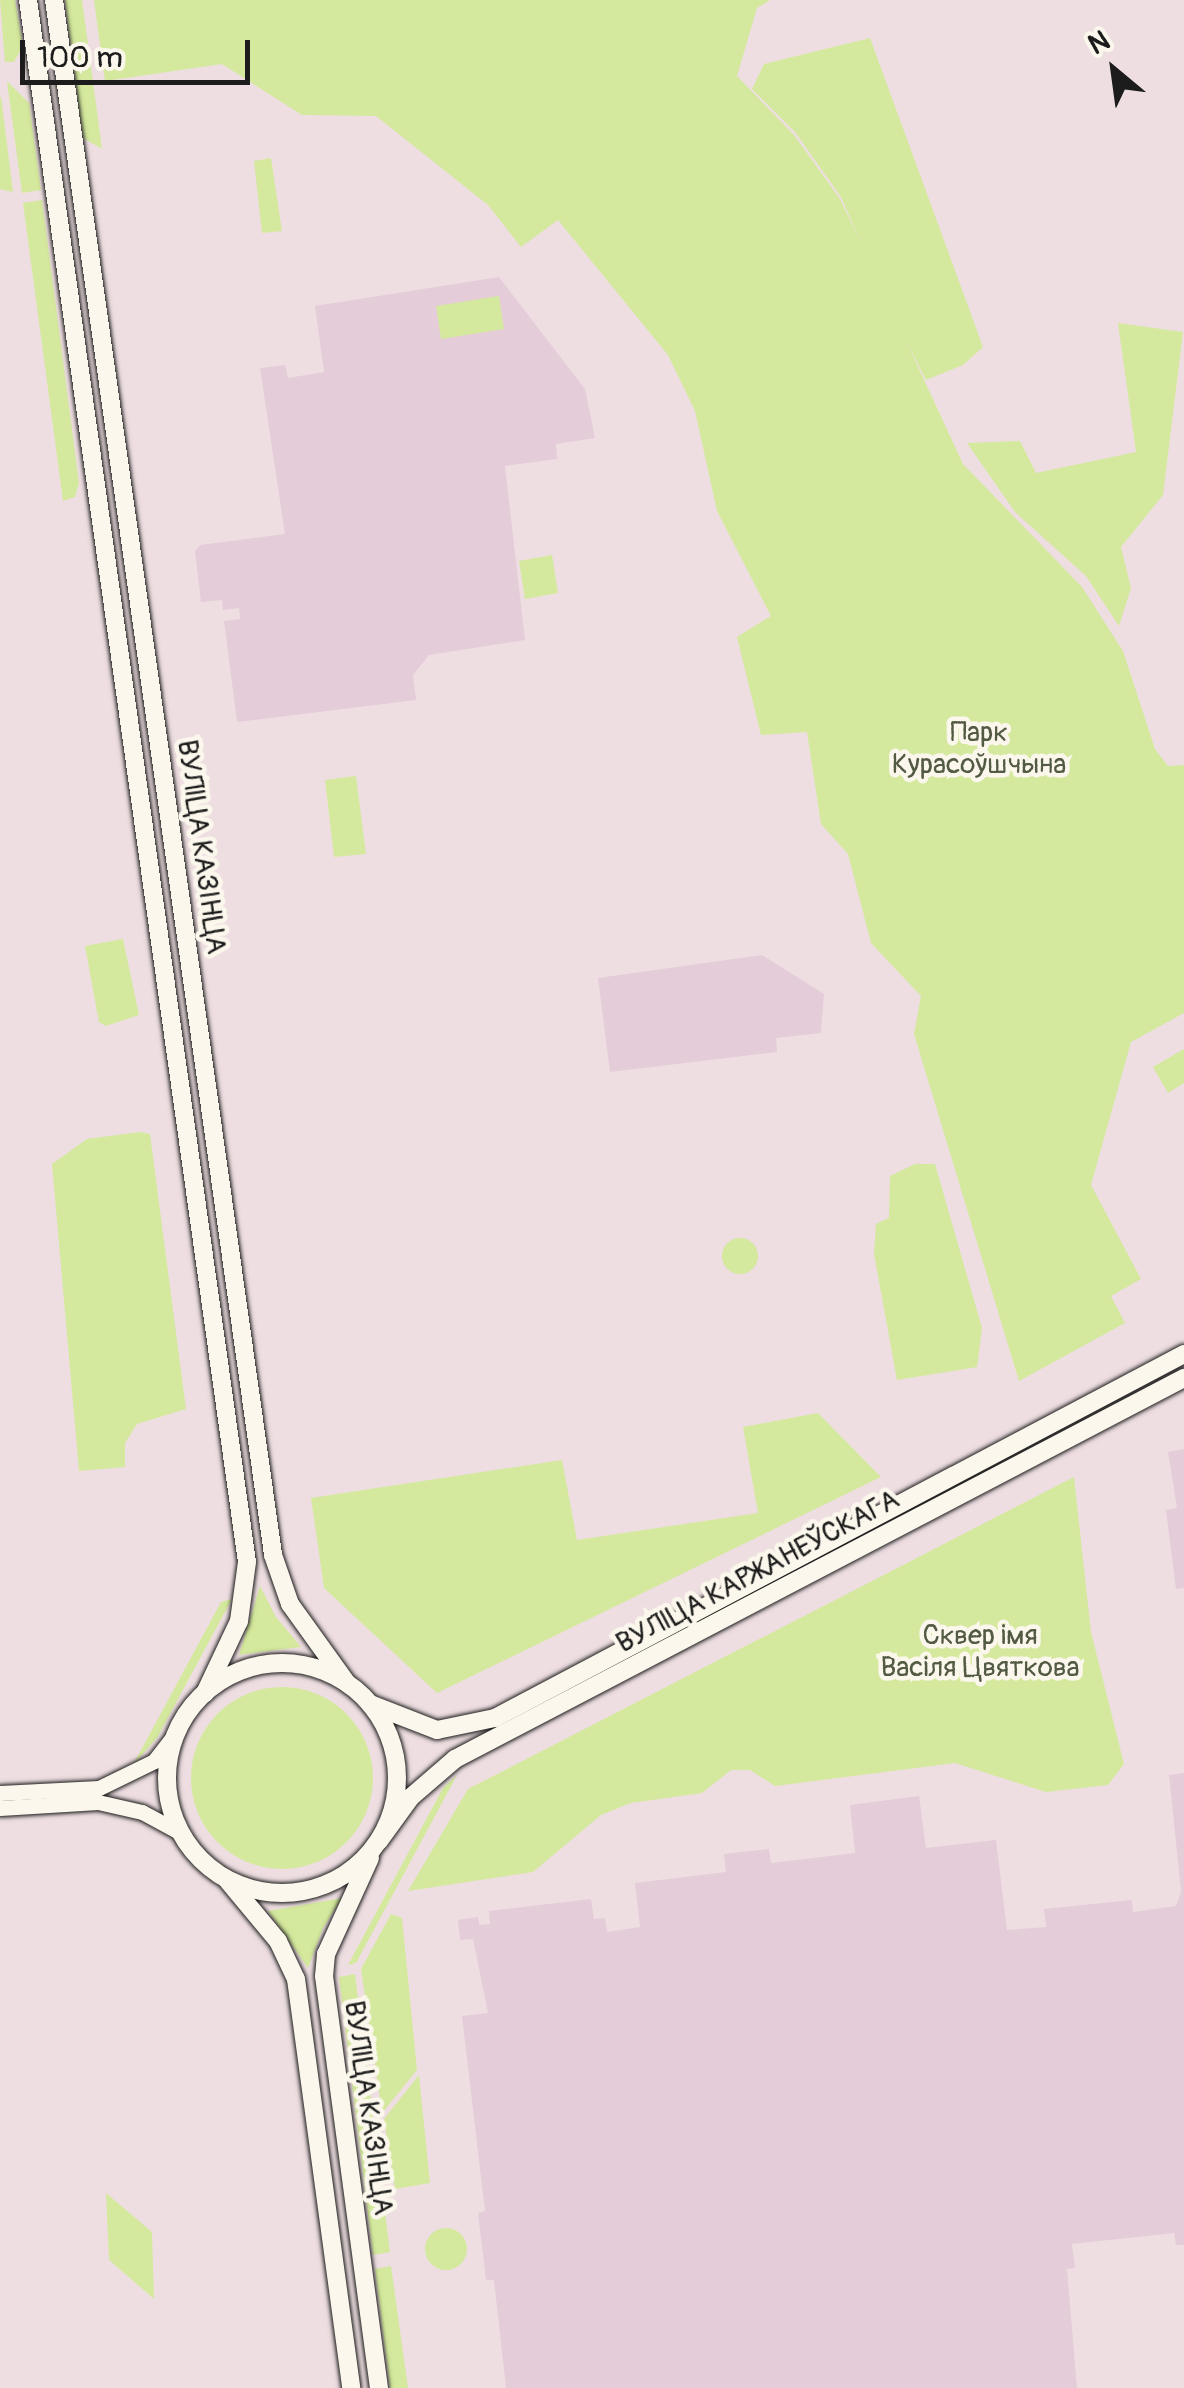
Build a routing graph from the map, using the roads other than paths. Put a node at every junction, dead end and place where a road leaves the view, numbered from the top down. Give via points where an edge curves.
1 (28, 0) edge
2 (54, 0) edge
3 (78, 159) junction
4 (50, 162) junction
5 (126, 500) junction
6 (98, 504) junction
7 (1184, 1354) edge
8 (1184, 1378) edge
9 (346, 1682) junction
10 (205, 1693) junction
11 (370, 1704) junction
12 (176, 1732) junction
13 (0, 1793) edge
14 (0, 1808) edge
15 (181, 1834) junction
16 (377, 1842) junction
17 (224, 1877) junction
18 (351, 2388) edge
19 (379, 2388) edge

1 - 4 main road, ВУЛІЦА КАЗІНЦА
2 - 3 main road, ВУЛІЦА КАЗІНЦА
3 - 4 main road
3 - 5 main road, ВУЛІЦА КАЗІНЦА
4 - 6 main road, ВУЛІЦА КАЗІНЦА
5 - 6 main road
5 - 9 main road, ВУЛІЦА КАЗІНЦА via 272,1555 290,1604
6 - 10 main road, ВУЛІЦА КАЗІНЦА via 248,1578 238,1621
7 - 11 main road, ВУЛІЦА КАРЖАНЕЎСКАГА via 495,1718 437,1730
8 - 16 main road, ВУЛІЦА КАРЖАНЕЎСКАГА via 456,1759 410,1797
9 - 10 main road via 314,1667 274,1663 236,1672
9 - 11 main road
10 - 12 main road
11 - 16 main road via 390,1735 397,1774 394,1807
12 - 13 street via 154,1761 99,1788
12 - 15 main road via 167,1778
14 - 15 street via 98,1802 142,1812
15 - 17 main road
16 - 17 main road via 337,1879 304,1890 268,1892
16 - 19 main road, ВУЛІЦА КАЗІНЦА via 326,1954 324,1976
17 - 18 main road, ВУЛІЦА КАЗІНЦА via 278,1941 296,1979

